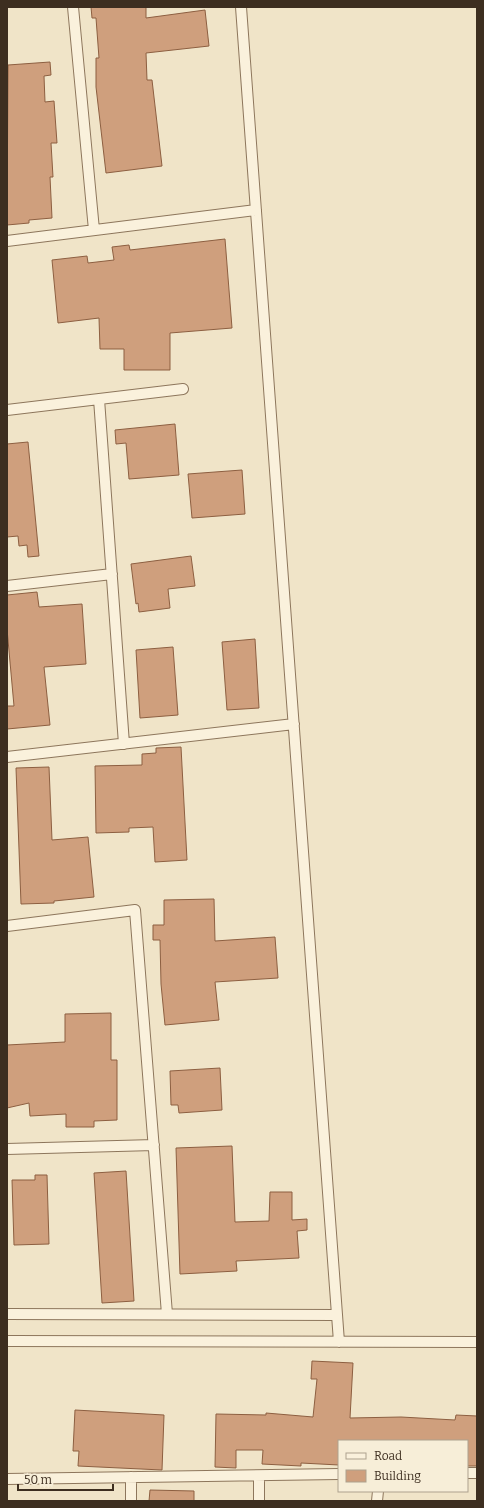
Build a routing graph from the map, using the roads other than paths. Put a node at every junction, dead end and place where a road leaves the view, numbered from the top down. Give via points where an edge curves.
1 (73, 7) edge
2 (241, 7) edge
3 (256, 210) junction
4 (94, 230) junction
5 (7, 241) edge
6 (183, 389) dead end
7 (99, 399) junction
8 (7, 410) edge
9 (112, 574) junction
10 (7, 586) edge
11 (294, 724) junction
12 (124, 744) junction
13 (7, 757) edge
14 (7, 926) edge
15 (154, 1145) junction
16 (7, 1149) edge
17 (7, 1314) edge
18 (167, 1314) junction
19 (337, 1315) junction
20 (7, 1341) edge
21 (339, 1342) junction
22 (477, 1342) edge
23 (338, 1474) edge
24 (259, 1476) junction
25 (131, 1477) junction
26 (7, 1479) edge
27 (131, 1501) edge
28 (259, 1501) edge

1 - 4 street
2 - 3 street
3 - 4 street
3 - 11 street
4 - 5 street
6 - 7 street
7 - 8 street
7 - 9 street
9 - 10 street
9 - 12 street
11 - 12 street
11 - 19 street
12 - 13 street
14 - 15 street via 135,910
15 - 16 street
15 - 18 street
17 - 18 street
18 - 19 street
19 - 21 street
20 - 21 street
21 - 22 street
23 - 24 street
24 - 25 street
24 - 28 street
25 - 26 street
25 - 27 street

